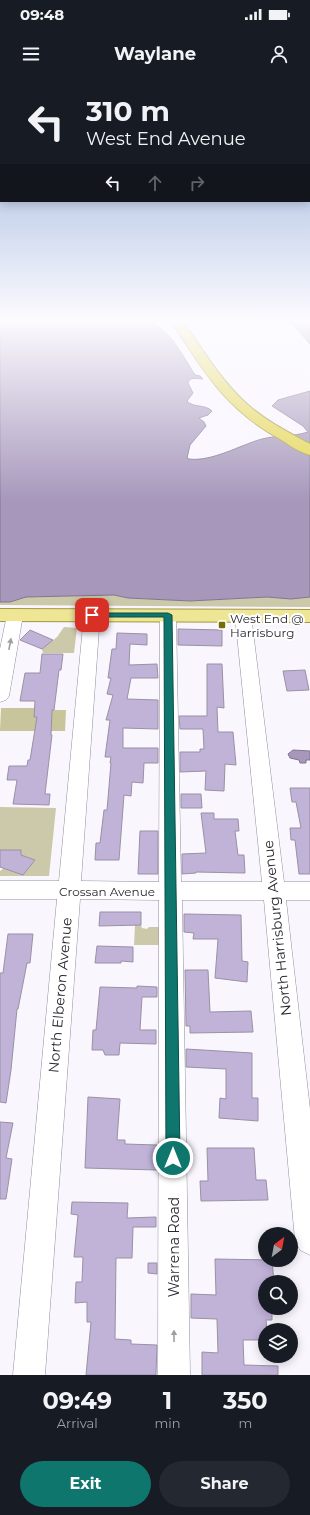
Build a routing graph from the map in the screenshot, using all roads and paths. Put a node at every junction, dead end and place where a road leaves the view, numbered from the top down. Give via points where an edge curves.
1 (220, 381) edge
2 (232, 381) edge
3 (281, 429) junction
4 (310, 441) edge
5 (310, 450) edge
6 (8, 615) edge
7 (92, 615) junction
8 (168, 615) junction
9 (243, 615) junction
10 (310, 616) edge
11 (0, 696) edge
12 (0, 890) edge
13 (171, 890) junction
14 (274, 890) junction
15 (68, 891) junction
16 (310, 891) edge
17 (310, 1240) edge
18 (29, 1375) edge
19 (174, 1375) edge

1 - 3 highway via 230,395 250,413
2 - 3 highway
3 - 4 highway
3 - 5 highway
6 - 7 main road
11 -> 6 street
7 - 8 main road
7 - 15 street, North Elberon Avenue
8 - 9 main road
8 - 13 street, Warrena Road
9 - 10 main road
9 - 14 street, North Harrisburg Avenue
12 - 15 street, Crossan Avenue
13 - 14 street, Crossan Avenue
13 - 15 street, Crossan Avenue
19 -> 13 street, Warrena Road
14 - 16 street, Crossan Avenue
14 - 17 street, North Harrisburg Avenue
15 - 18 street, North Elberon Avenue

